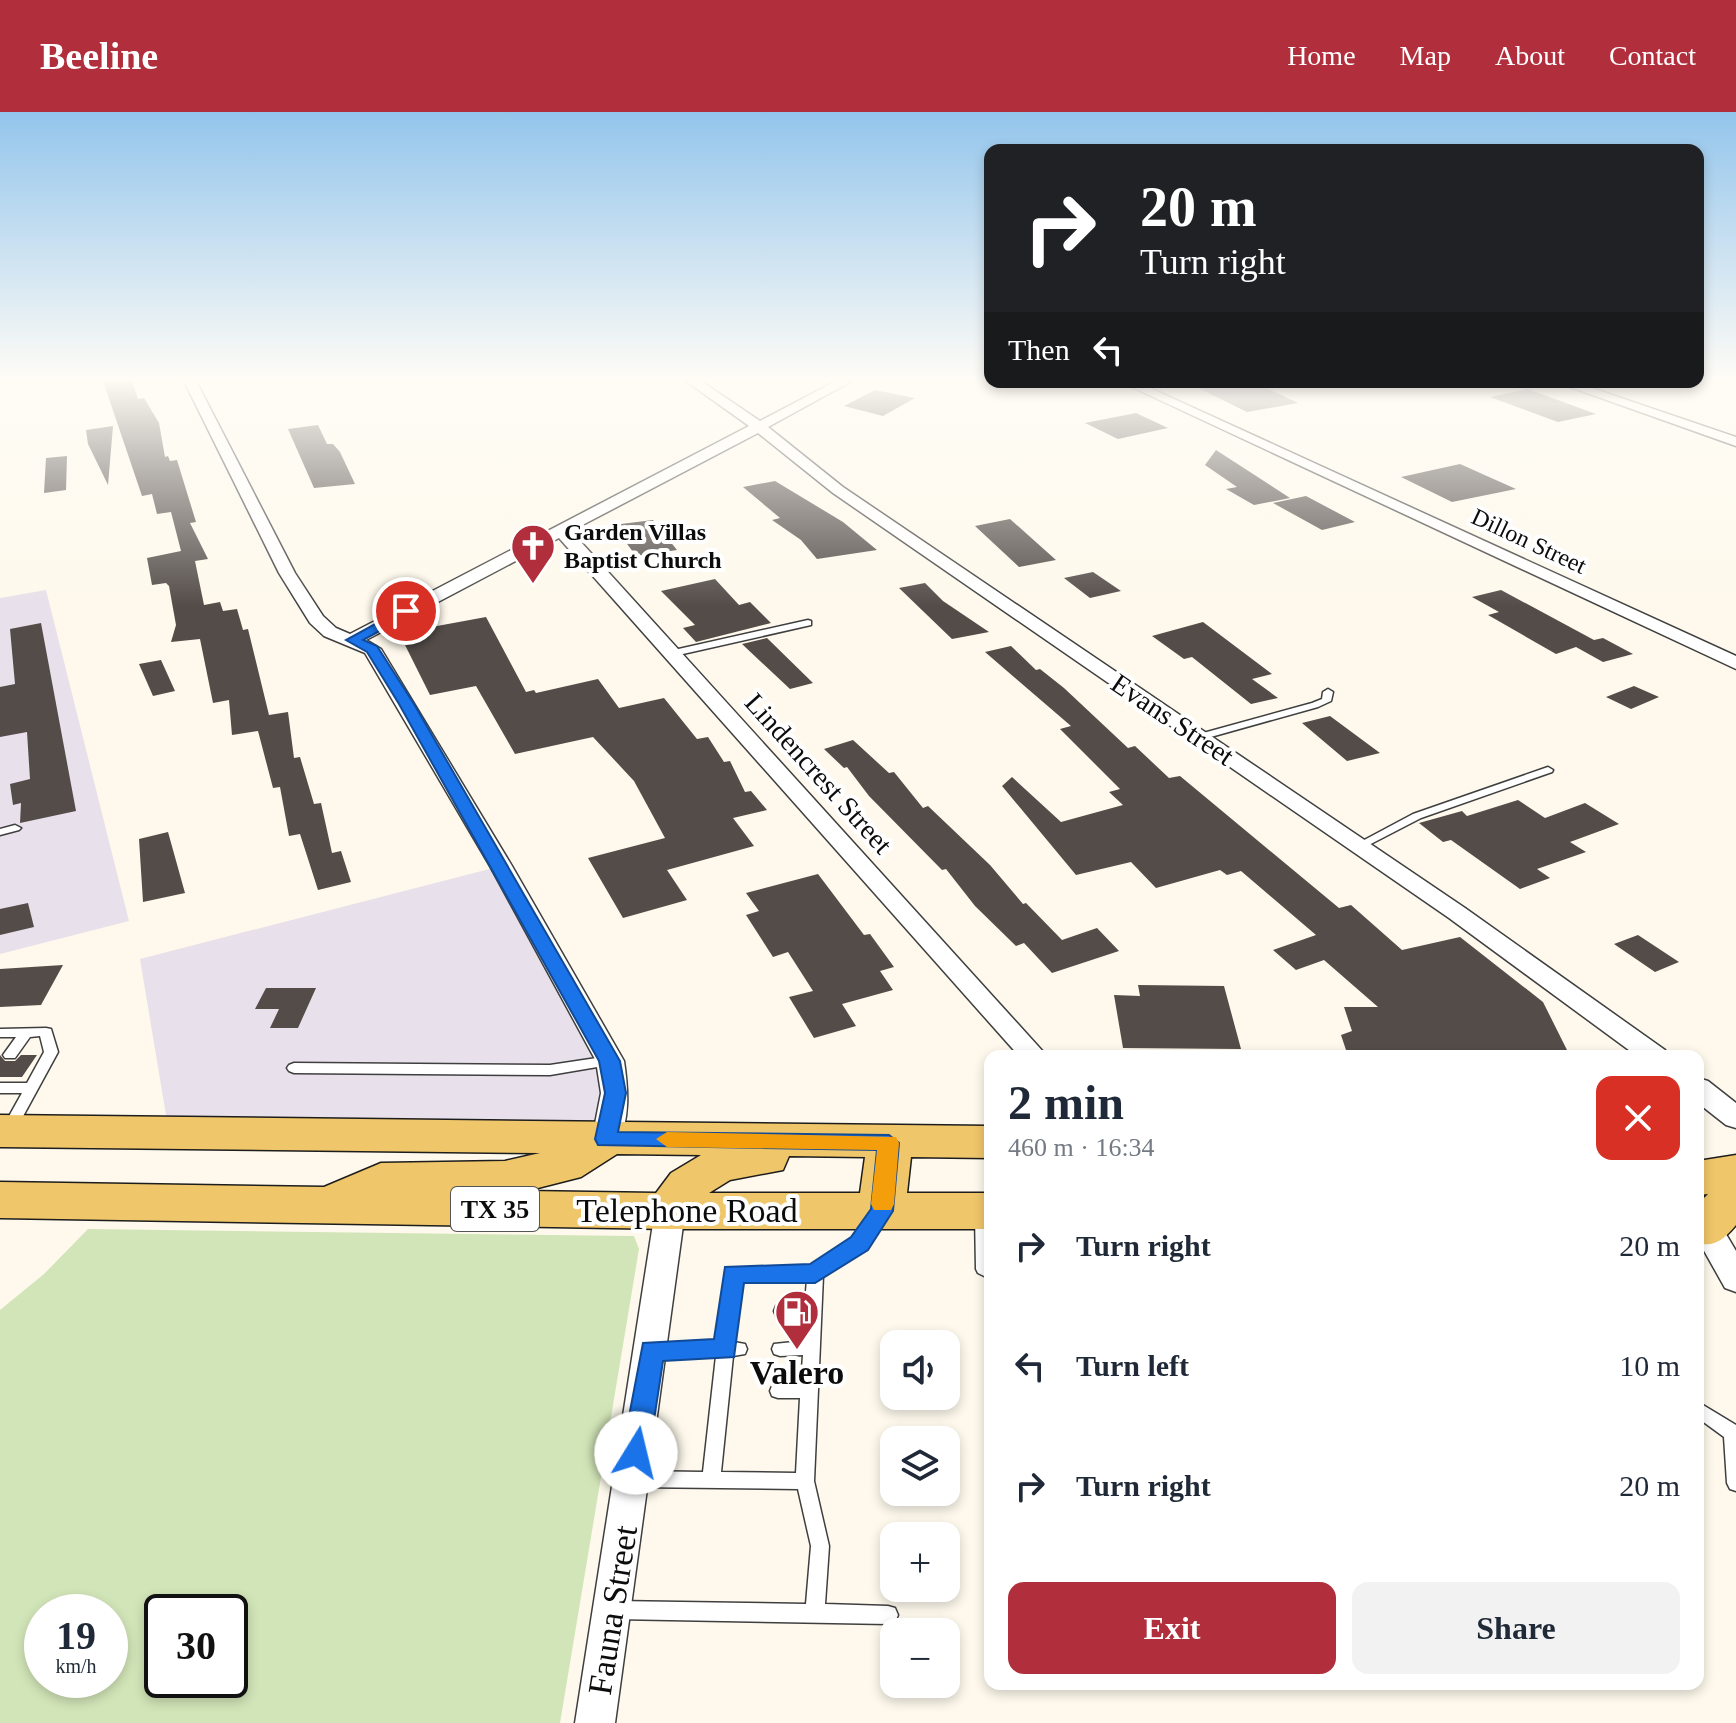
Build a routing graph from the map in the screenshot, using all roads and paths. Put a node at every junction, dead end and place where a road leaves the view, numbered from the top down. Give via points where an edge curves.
1 (228, 456) edge
2 (700, 456) edge
3 (796, 456) edge
4 (1288, 456) edge
5 (560, 529) junction
6 (808, 623) dead end
7 (352, 640) junction
8 (674, 653) junction
9 (1736, 663) edge
10 (1328, 692) dead end
11 (1200, 737) junction
12 (1548, 770) dead end
13 (15, 828) dead end
14 (0, 832) edge
15 (1359, 846) junction
16 (0, 1033) edge
17 (26, 1033) junction
18 (1029, 1050) edge
19 (1647, 1050) edge
20 (10, 1055) dead end
21 (610, 1061) junction
22 (294, 1068) dead end
23 (30, 1088) junction
24 (1704, 1094) edge
25 (3, 1116) edge
26 (1735, 1123) edge
27 (606, 1139) junction
28 (984, 1142) edge
29 (889, 1143) junction
30 (1704, 1147) edge
31 (1736, 1172) edge
32 (1704, 1177) edge
33 (0, 1200) edge
34 (329, 1206) junction
35 (670, 1211) junction
36 (882, 1211) junction
37 (984, 1211) edge
38 (1719, 1221) edge
39 (815, 1273) junction
40 (1736, 1279) edge
41 (813, 1310) junction
42 (782, 1311) dead end
43 (811, 1348) junction
44 (732, 1349) junction
45 (780, 1349) dead end
46 (652, 1350) junction
47 (778, 1391) dead end
48 (808, 1391) junction
49 (1704, 1413) edge
50 (1734, 1435) edge
51 (632, 1479) junction
52 (711, 1479) junction
53 (805, 1481) junction
54 (1736, 1483) edge
55 (612, 1610) junction
56 (815, 1614) junction
57 (888, 1615) dead end
58 (595, 1723) edge

1 - 7 street via 316,619 330,632
2 - 5 street
3 - 11 street, Evans Street
4 - 9 street, Dillon Street
5 - 7 street
5 - 8 street, Lindencrest Street
6 - 8 lane
7 - 21 street via 372,649 407,704
8 - 18 street, Lindencrest Street
10 - 11 lane via 1326,701 1315,705
11 - 15 street, Evans Street
12 - 15 lane via 1439,807
13 - 14 lane
15 - 19 street, Evans Street
16 - 17 lane
17 - 20 lane
17 - 23 lane via 46,1032 51,1052
21 - 22 lane via 550,1070
21 - 27 street via 615,1093
23 - 25 lane
23 - 25 lane
24 - 26 street
25 - 27 main road
26 - 30 main road
27 - 29 main road
27 - 34 main road via 565,1165 505,1178 381,1180
28 - 29 main road
29 - 35 main road via 732,1162 704,1171 681,1188
29 - 36 main road
31 - 32 main road
33 - 34 main road, Telephone Road / TX 35
34 - 35 main road, Telephone Road / TX 35
35 - 36 main road, Telephone Road / TX 35
35 - 46 street, Fauna Street
36 - 37 main road, Telephone Road / TX 35
36 - 39 lane via 860,1244
38 - 40 street
39 - 41 lane
39 - 44 lane via 733,1274
41 - 42 lane
41 - 43 lane
43 - 45 lane
43 - 48 lane
44 - 46 lane
44 - 52 lane
46 - 51 street, Fauna Street
47 - 48 lane
48 - 53 lane
49 - 50 lane
50 - 54 lane
51 - 52 lane
51 - 55 street, Fauna Street
52 - 53 lane
53 - 56 lane via 820,1546
55 - 56 lane
55 - 58 street, Fauna Street
56 - 57 lane

